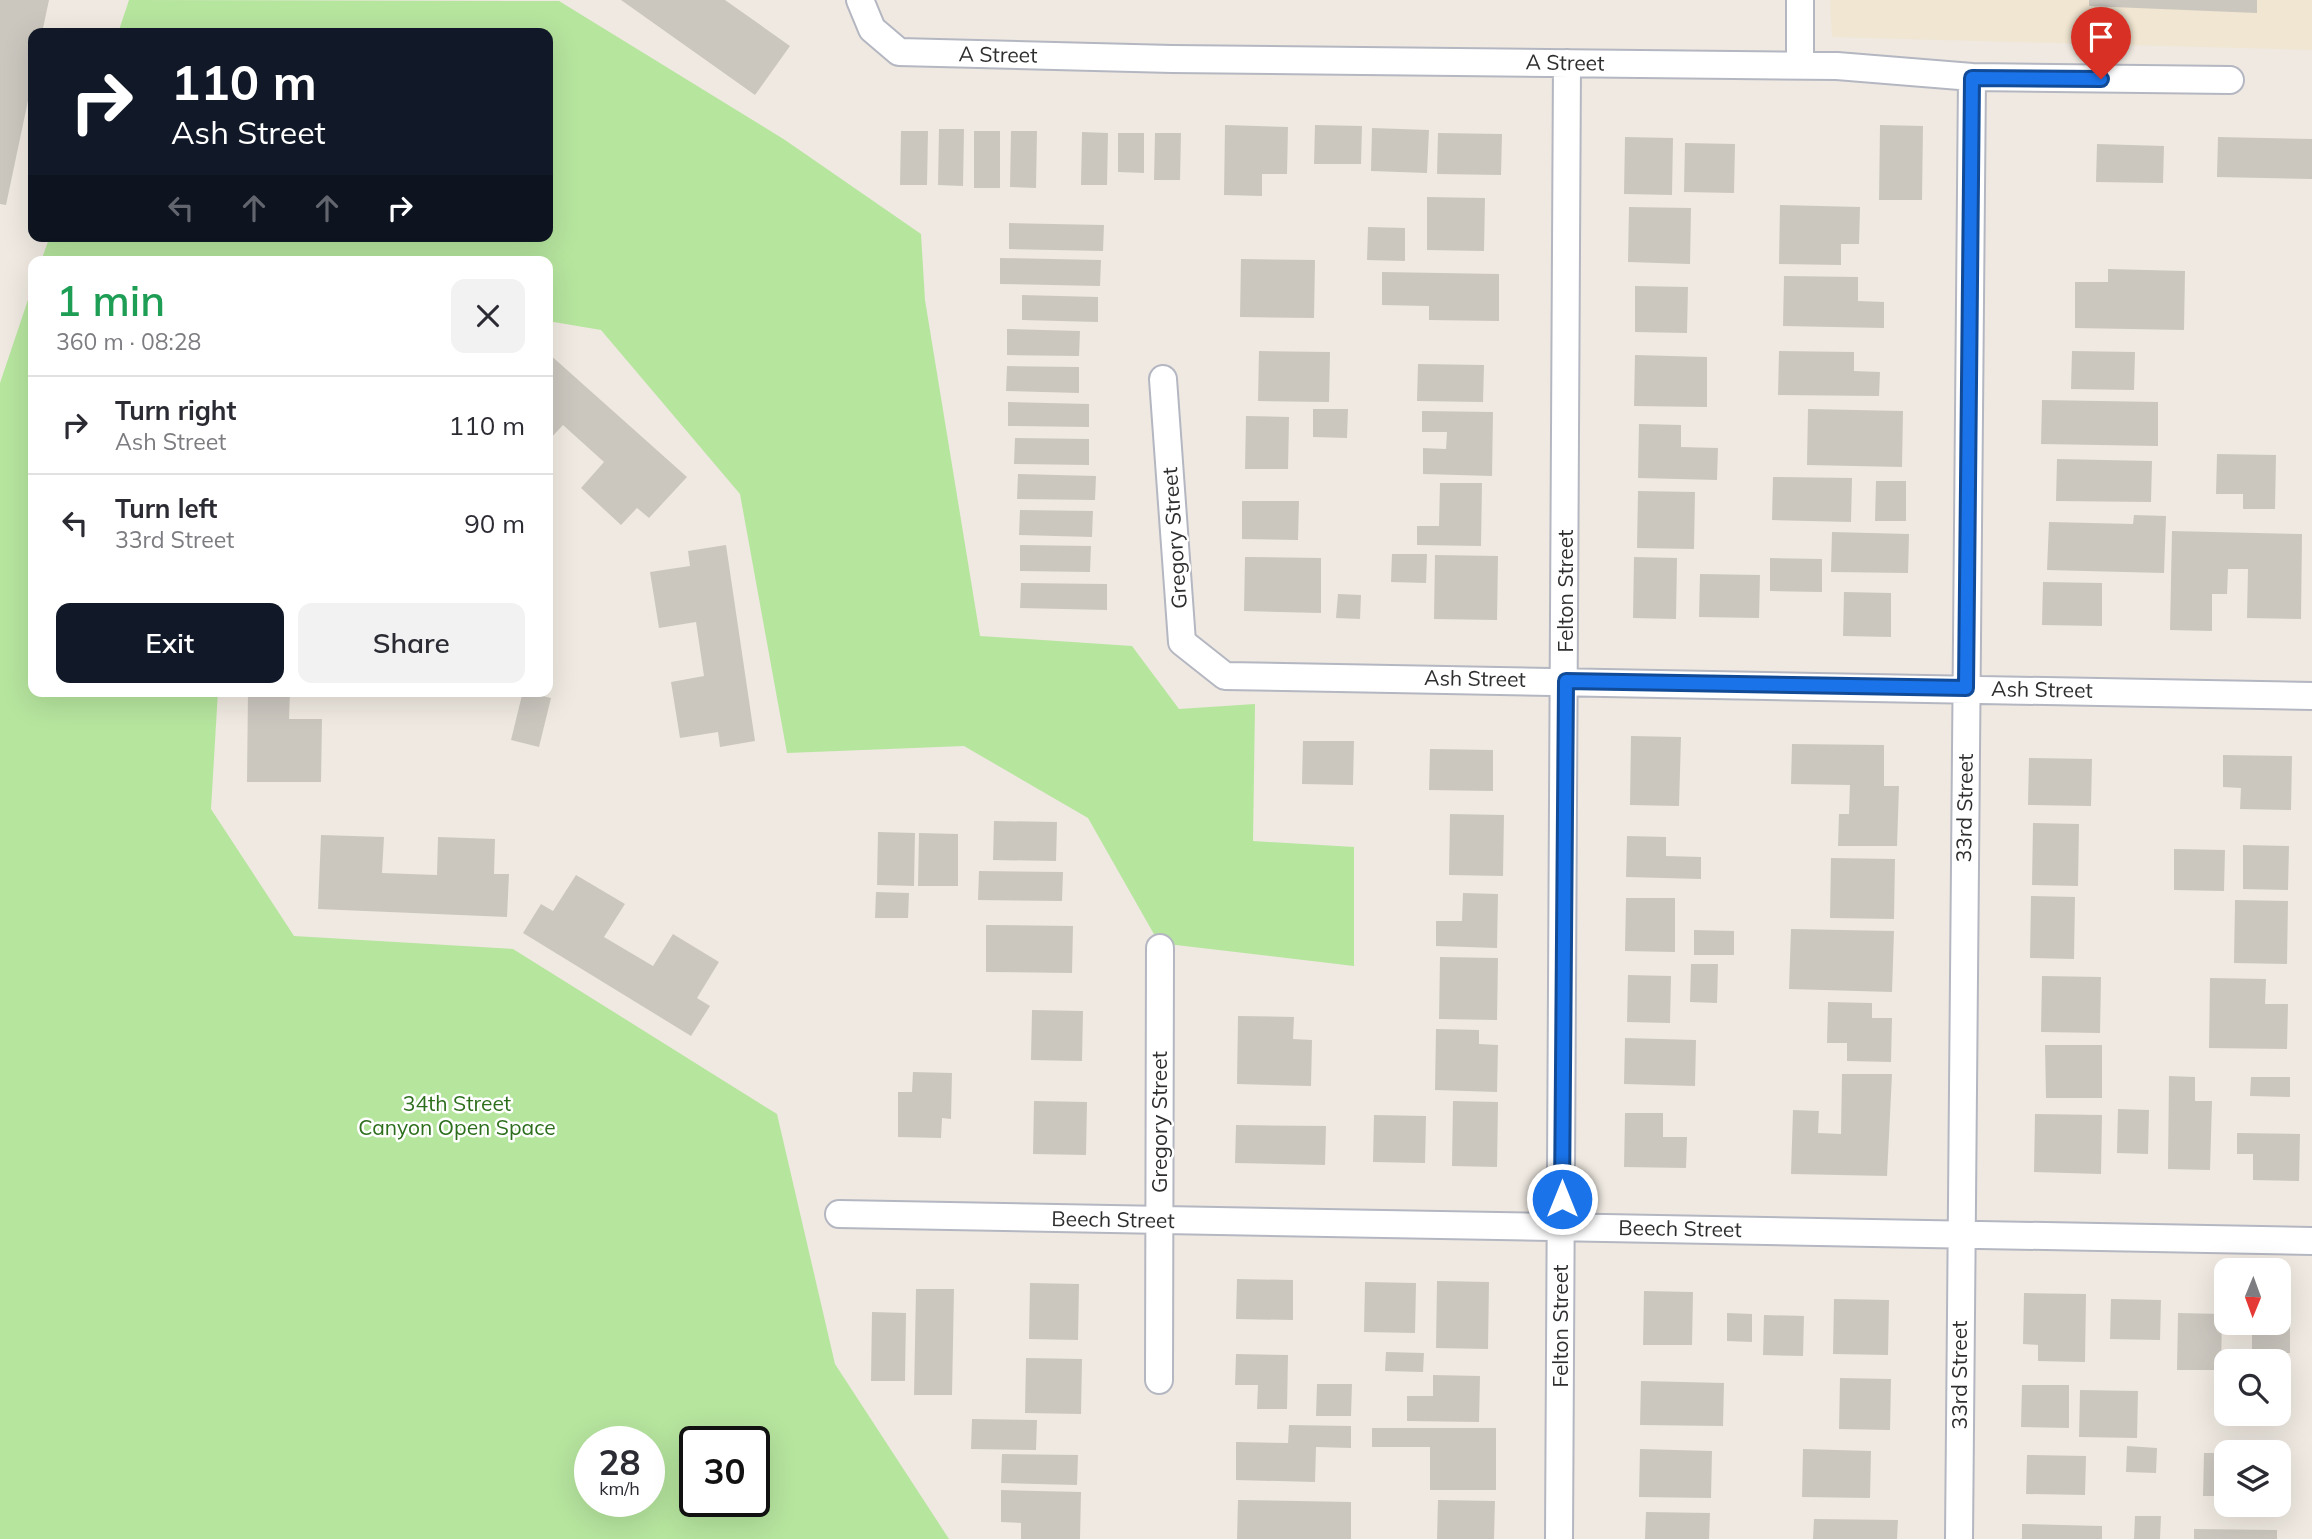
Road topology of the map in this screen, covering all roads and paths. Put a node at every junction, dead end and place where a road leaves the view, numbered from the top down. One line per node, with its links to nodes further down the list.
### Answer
1 (860, 0): 3 (street, A Street)
2 (1800, 0): 4 (street)
3 (1567, 63): 4 (street, A Street); 9 (street, Felton Street)
4 (1800, 65): 5 (street, A Street)
5 (1972, 78): 6 (street, A Street); 10 (street, 33rd Street)
6 (2230, 80)
7 (1163, 379): 8 (street, Gregory Street)
8 (1226, 676): 9 (street, Ash Street)
9 (1566, 681): 10 (street, Ash Street); 15 (street, Felton Street)
10 (1966, 688): 11 (street, Ash Street); 16 (street, 33rd Street)
11 (2312, 696)
12 (1160, 948): 14 (street, Gregory Street)
13 (839, 1214): 14 (street, Beech Street)
14 (1159, 1221): 15 (street, Beech Street); 18 (street, Gregory Street)
15 (1562, 1227): 16 (street, Beech Street); 19 (street, Felton Street)
16 (1961, 1235): 17 (street, Beech Street); 20 (street, 33rd Street)
17 (2312, 1241)
18 (1159, 1380)
19 (1559, 1539)
20 (1959, 1539)

